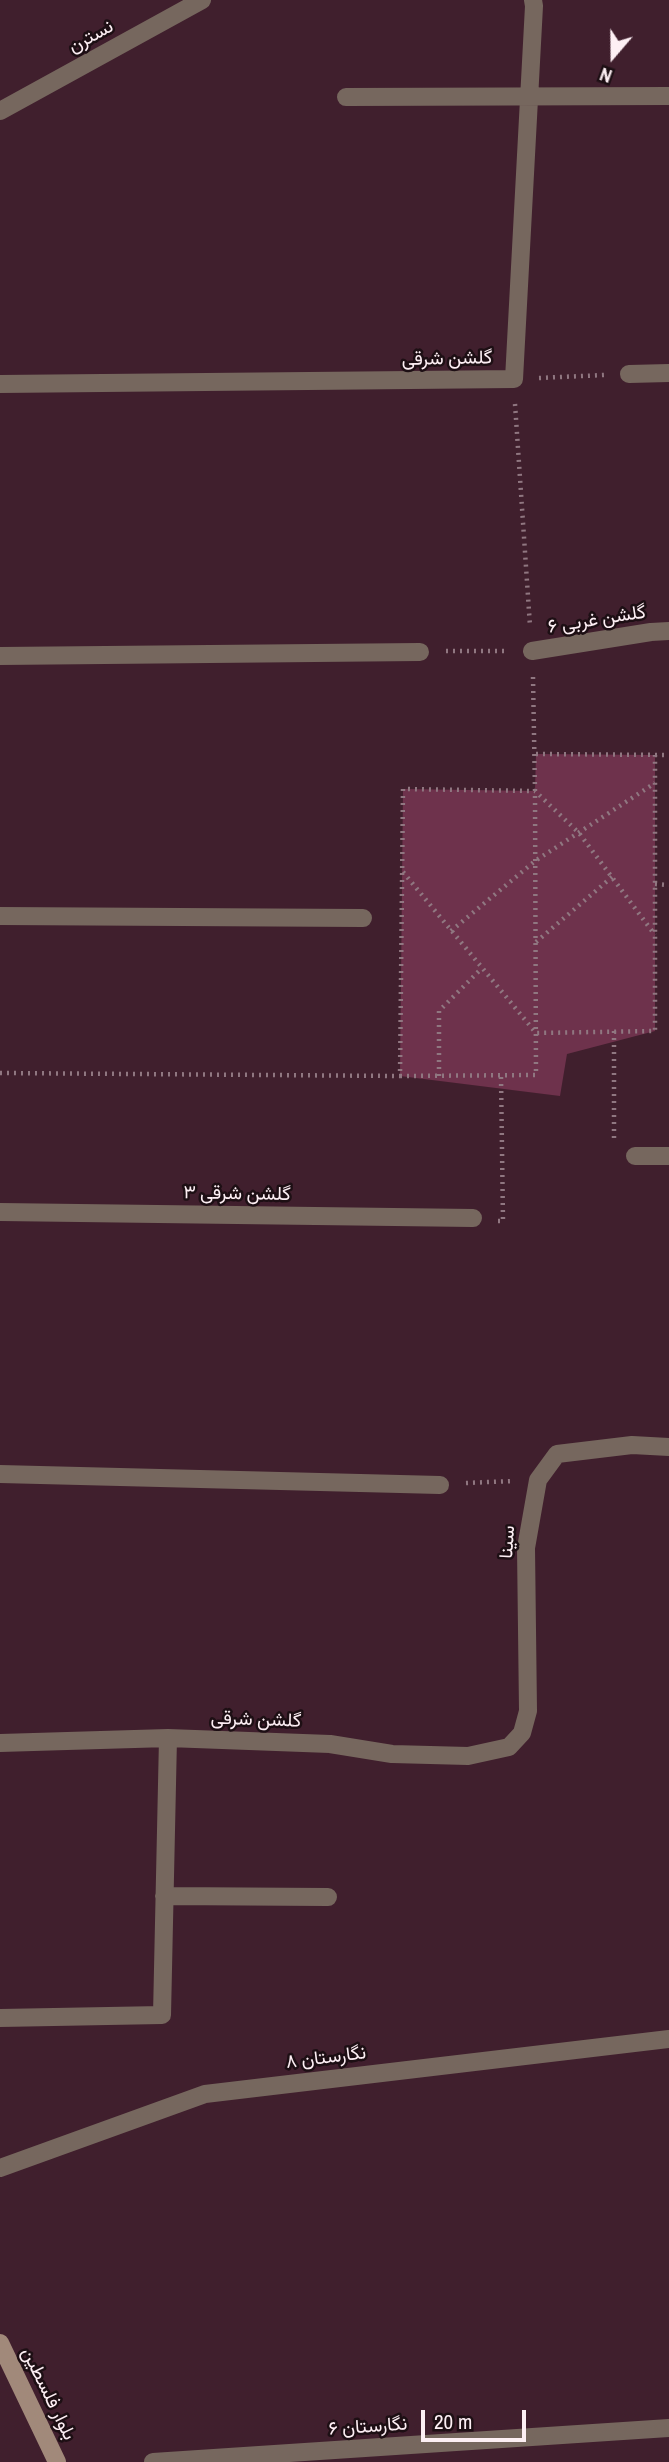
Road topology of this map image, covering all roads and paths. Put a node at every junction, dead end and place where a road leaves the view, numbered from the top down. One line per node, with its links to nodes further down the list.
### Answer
1 (202, 0): 6 (street, نسترن)
2 (533, 0): 5 (street, گلشن شرقی)
3 (669, 96): 5 (street)
4 (346, 97): 5 (street)
5 (529, 97): 9 (street, گلشن شرقی)
6 (0, 111)
7 (669, 373): 8 (street)
8 (629, 374): 9 (path)
9 (514, 379): 10 (street, گلشن شرقی); 12 (path)
10 (0, 384)
11 (669, 631): 12 (street, گلشن غربی ۶)
12 (532, 651): 13 (path); 15 (path)
13 (420, 652): 14 (street)
14 (0, 656)
15 (536, 754): 16 (path); 19 (path)
16 (655, 755): 17 (path); 18 (path)
17 (669, 755)
18 (656, 782): 20 (path); 24 (path)
19 (535, 791): 20 (path); 21 (path); 22 (path)
20 (579, 833): 21 (path); 23 (path)
21 (536, 861): 28 (path); 30 (path)
22 (402, 871): 28 (path); 35 (path)
23 (612, 877): 29 (path); 30 (path)
24 (655, 884): 25 (path); 29 (path)
25 (669, 885)
26 (0, 916): 27 (street)
27 (363, 918)
28 (451, 931): 31 (path)
29 (655, 935): 32 (path)
30 (536, 942): 33 (path)
31 (482, 968): 33 (path); 36 (path)
32 (614, 1031): 33 (path); 38 (path)
33 (536, 1033): 37 (path)
34 (0, 1073): 35 (path)
35 (400, 1076): 36 (path)
36 (439, 1076): 37 (path)
37 (502, 1076): 41 (path)
38 (635, 1156): 39 (street)
39 (669, 1156)
40 (0, 1212): 41 (street, گلشن شرقی ۳)
41 (473, 1218)
42 (669, 1447): 44 (street, سینا)
43 (0, 1474): 45 (street)
44 (538, 1480): 45 (path); 48 (street, سینا)
45 (440, 1485)
46 (168, 1738): 47 (street, گلشن شرقی); 48 (street, گلشن شرقی); 49 (street)
47 (0, 1743)
48 (509, 1747)
49 (164, 1896): 50 (street); 51 (street)
50 (328, 1897)
51 (0, 2018)
52 (669, 2039): 53 (street, نگارستان ۸)
53 (0, 2168)
54 (0, 2343): 56 (main road, بلوار فلسطین)
55 (669, 2428): 57 (street, نگارستان ۶)
56 (57, 2462)
57 (153, 2462)

